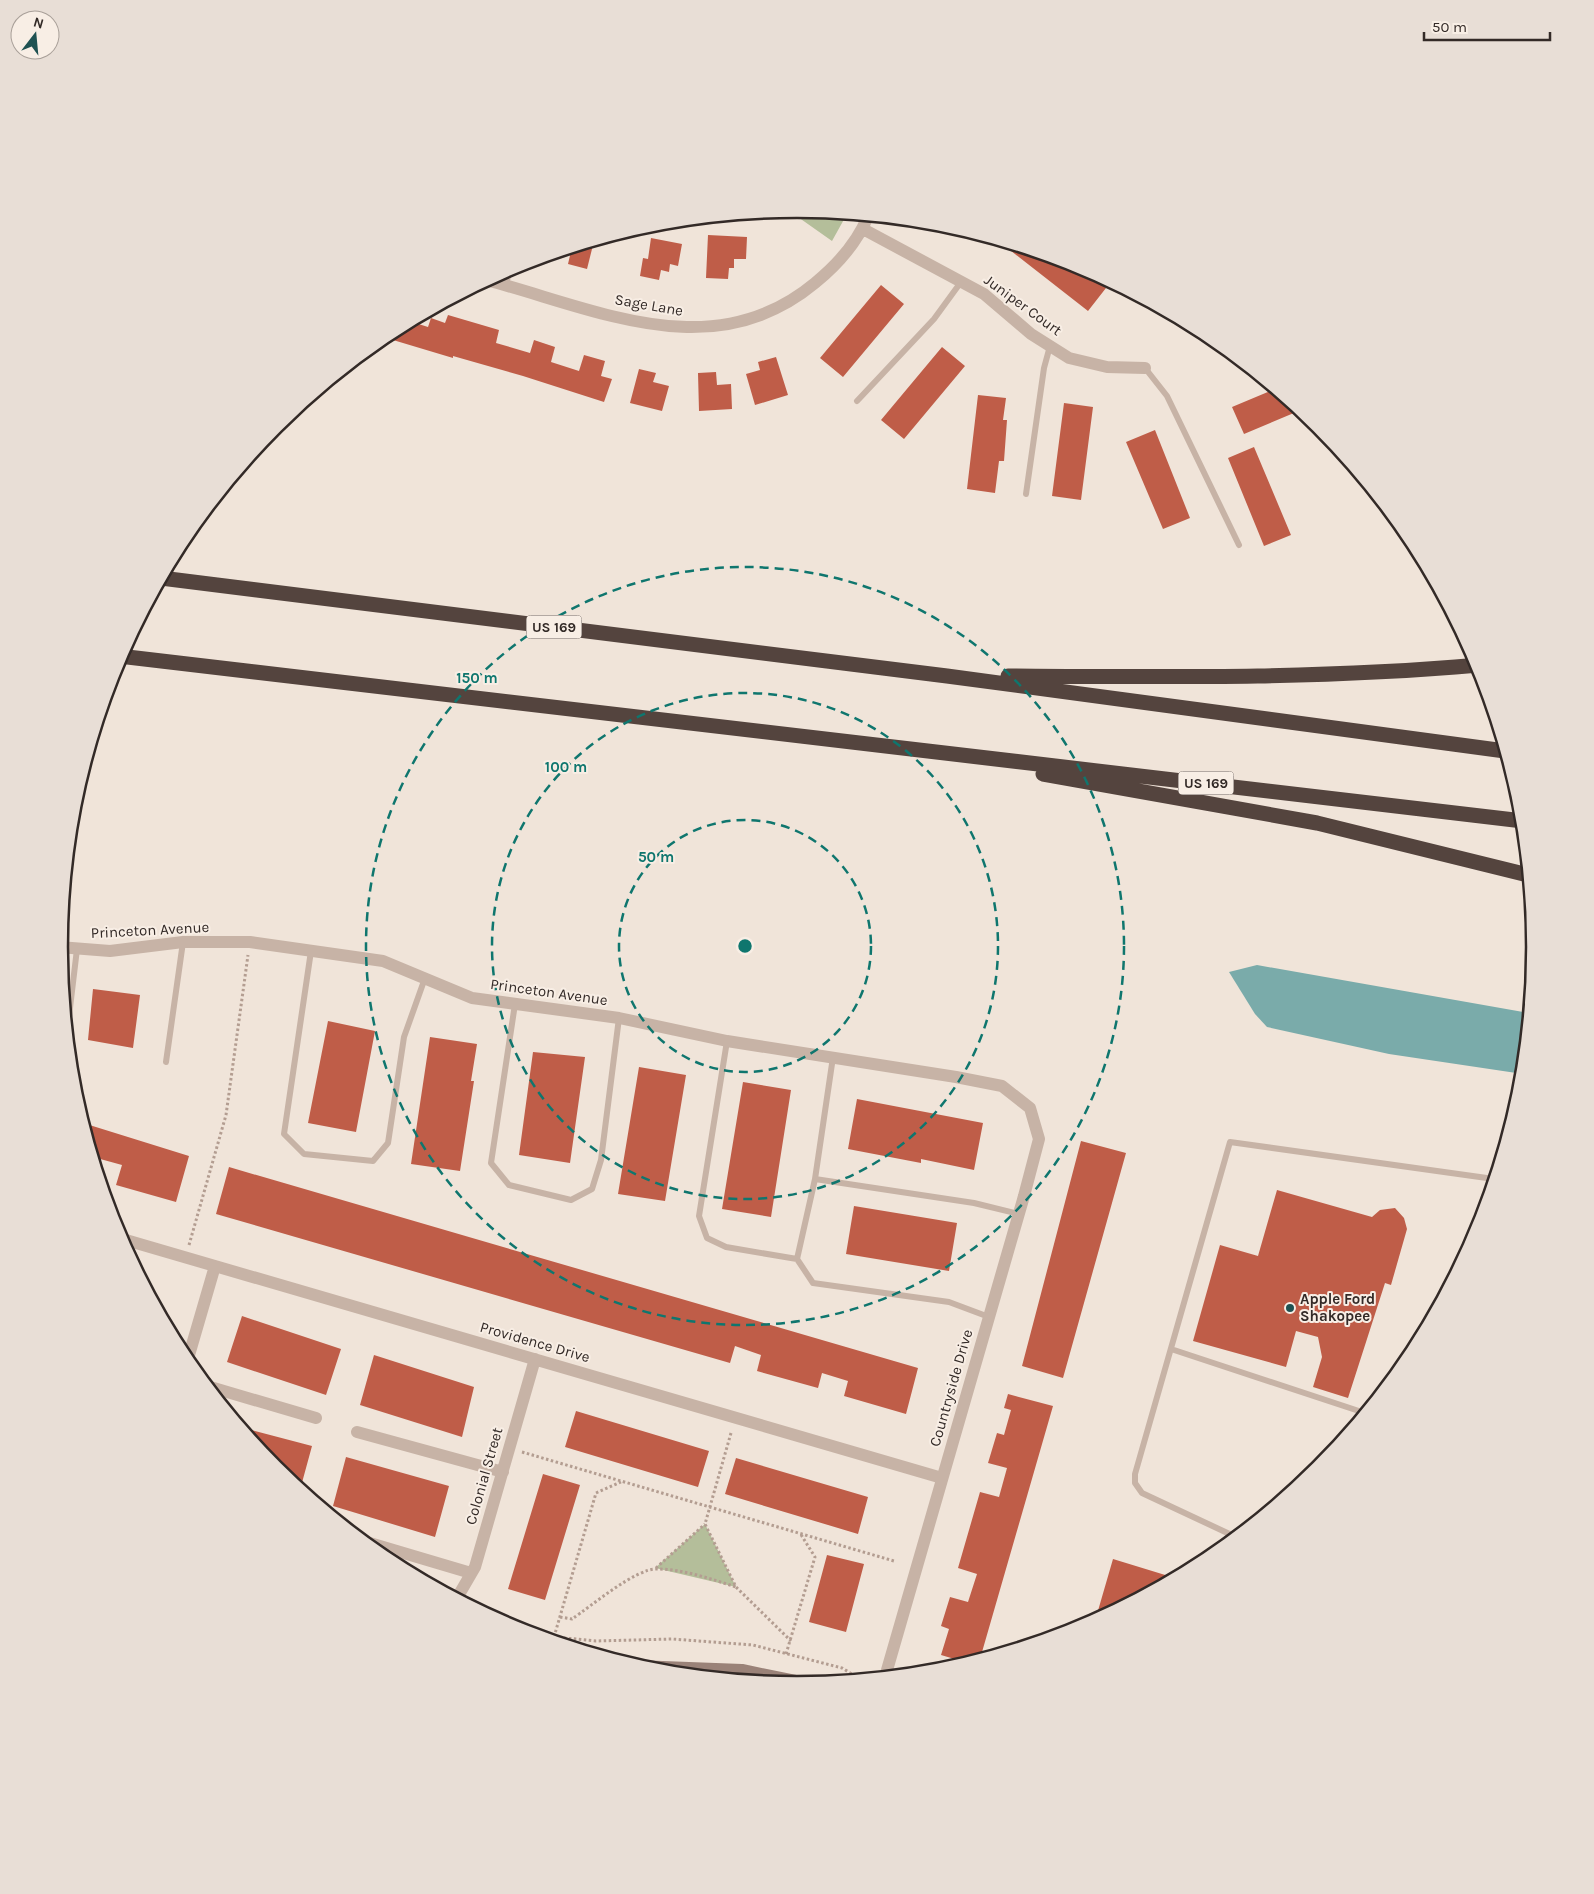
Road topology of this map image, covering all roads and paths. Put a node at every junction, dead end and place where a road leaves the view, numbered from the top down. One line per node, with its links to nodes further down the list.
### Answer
1 (866, 221): 2 (street, Sage Lane)
2 (863, 229): 4 (street, Juniper Court); 6 (street, Sage Lane)
3 (503, 280): 6 (street)
4 (961, 282): 7 (street, Juniper Court); 9 (lane)
5 (497, 283): 6 (street, Sage Lane)
6 (502, 284)
7 (1050, 346): 8 (street, Juniper Court); 10 (lane)
8 (1144, 368): 11 (lane)
9 (857, 401)
10 (1026, 494)
11 (1239, 545)
12 (167, 579): 15 (highway, US 169)
13 (128, 657): 16 (highway, US 169)
14 (1470, 665): 15 (highway)
15 (947, 676): 17 (highway, US 169)
16 (889, 746): 18 (highway, US 169); 19 (highway)
17 (1500, 750)
18 (1515, 820)
19 (1522, 874)
20 (183, 942): 21 (street, Princeton Avenue); 23 (street, Princeton Avenue); 31 (lane)
21 (250, 942): 24 (street, Princeton Avenue); 37 (path)
22 (68, 948): 23 (street, Princeton Avenue)
23 (77, 949): 27 (lane)
24 (311, 951): 25 (street, Princeton Avenue); 25 (lane)
25 (425, 978): 26 (street, Princeton Avenue)
26 (515, 1004): 28 (street, Princeton Avenue); 28 (lane)
27 (70, 1006)
28 (619, 1018): 29 (street, Princeton Avenue)
29 (727, 1041): 30 (street, Princeton Avenue); 38 (lane)
30 (833, 1058): 32 (street, Princeton Avenue); 34 (lane)
31 (166, 1062)
32 (1030, 1108): 35 (street, Countryside Drive)
33 (1489, 1178): 41 (lane)
34 (815, 1179): 35 (lane); 38 (lane)
35 (1019, 1214): 40 (street, Countryside Drive)
36 (130, 1241): 37 (street, Providence Drive)
37 (185, 1257): 39 (street, Providence Drive)
38 (797, 1259): 40 (lane)
39 (215, 1266): 42 (street); 43 (street, Providence Drive)
40 (989, 1317): 51 (street, Countryside Drive)
41 (1171, 1349): 45 (lane); 56 (lane)
42 (190, 1352)
43 (535, 1359): 49 (street, Colonial Street); 51 (street, Providence Drive)
44 (216, 1389): 46 (street)
45 (1359, 1411)
46 (316, 1418)
47 (357, 1432): 50 (street)
48 (731, 1433): 53 (path)
49 (510, 1448): 50 (street, Colonial Street); 52 (path)
50 (503, 1472): 60 (street, Colonial Street)
51 (942, 1478): 69 (street, Countryside Drive)
52 (622, 1482): 53 (path); 63 (path)
53 (710, 1507): 54 (path); 55 (path)
54 (705, 1524): 59 (path); 61 (path)
55 (800, 1533): 58 (path); 66 (path)
56 (1230, 1534)
57 (382, 1546): 60 (street)
58 (894, 1561)
59 (655, 1568): 61 (path); 63 (path)
60 (471, 1573): 62 (street, Colonial Street)
61 (736, 1587): 66 (path)
62 (460, 1593)
63 (560, 1617): 64 (path)
64 (555, 1635)
65 (562, 1638): 67 (path)
66 (791, 1640): 67 (path)
67 (786, 1654): 70 (path)
68 (691, 1668): 71 (street)
69 (886, 1671)
70 (852, 1674)
71 (768, 1675)

